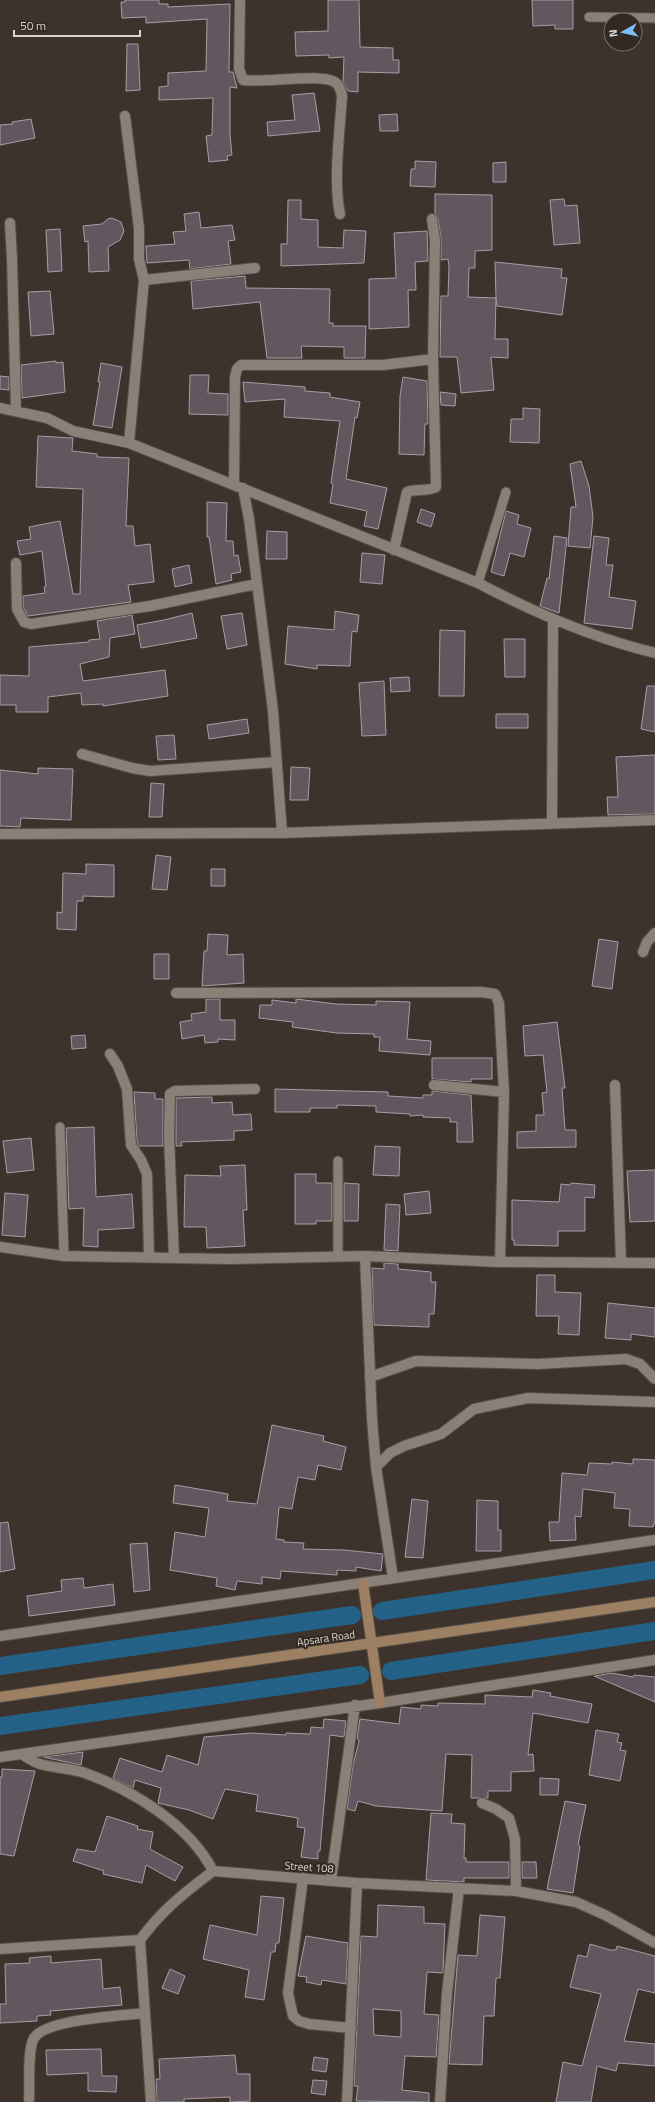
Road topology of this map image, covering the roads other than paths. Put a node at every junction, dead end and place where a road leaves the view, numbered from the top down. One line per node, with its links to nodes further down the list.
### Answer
1 (240, 0): 5 (street)
2 (589, 17): 3 (lane)
3 (655, 18)
4 (125, 116): 9 (street)
5 (340, 214)
6 (432, 219): 10 (street)
7 (10, 223): 12 (street)
8 (255, 268): 9 (street)
9 (144, 280): 13 (street)
10 (433, 360): 14 (street); 16 (street)
11 (0, 408): 12 (street)
12 (16, 410): 13 (street)
13 (129, 443): 14 (street)
14 (238, 487): 16 (street); 19 (street)
15 (506, 492): 18 (lane)
16 (394, 550): 18 (street)
17 (16, 563): 19 (street)
18 (478, 583): 20 (street)
19 (257, 584): 23 (street)
20 (553, 620): 21 (street); 25 (street)
21 (655, 654)
22 (82, 754): 23 (street)
23 (277, 762): 26 (street)
24 (655, 820): 25 (street)
25 (552, 824): 26 (street)
26 (282, 833): 27 (street)
27 (0, 834)
28 (655, 933): 29 (street)
29 (643, 952)
30 (176, 993): 35 (street)
31 (110, 1054): 40 (street)
32 (434, 1085): 35 (street)
33 (615, 1085): 45 (street)
34 (255, 1088): 43 (street)
35 (504, 1092): 44 (street)
36 (60, 1127): 39 (lane)
37 (338, 1161): 41 (lane)
38 (0, 1247): 39 (street)
39 (64, 1256): 40 (street)
40 (149, 1256): 43 (street)
41 (338, 1256): 42 (street); 43 (street)
42 (365, 1256): 44 (street); 47 (street)
43 (174, 1257)
44 (500, 1262): 45 (street)
45 (621, 1263): 46 (street)
46 (655, 1263)
47 (370, 1377): 48 (street); 50 (street)
48 (655, 1379)
49 (655, 1402): 50 (street)
50 (376, 1467): 52 (street)
51 (655, 1540): 52 (street)
52 (393, 1578): 53 (street)
53 (363, 1583): 55 (street); 56 (main road)
54 (655, 1602): 56 (main road, Apsara Road)
55 (0, 1636)
56 (372, 1643): 58 (main road, Apsara Road); 59 (main road)
57 (655, 1660): 59 (street)
58 (0, 1697)
59 (380, 1703): 60 (street)
60 (356, 1705): 61 (street); 66 (street)
61 (21, 1754): 62 (street); 64 (street)
62 (0, 1757)
63 (482, 1803): 69 (street)
64 (213, 1871): 65 (street, Street 108); 70 (street)
65 (303, 1878): 66 (street, Street 108); 74 (street)
66 (331, 1880): 67 (street, Street 108)
67 (357, 1883): 68 (street, Street 108); 74 (street)
68 (459, 1888): 69 (street, Street 108); 78 (street)
69 (516, 1891): 71 (street, Street 108)
70 (140, 1940): 72 (street); 73 (street)
71 (655, 1943)
72 (0, 1949)
73 (144, 2013): 75 (street); 76 (street)
74 (351, 2028): 77 (street)
75 (29, 2099)
76 (150, 2102)
77 (347, 2102)
78 (440, 2102)

